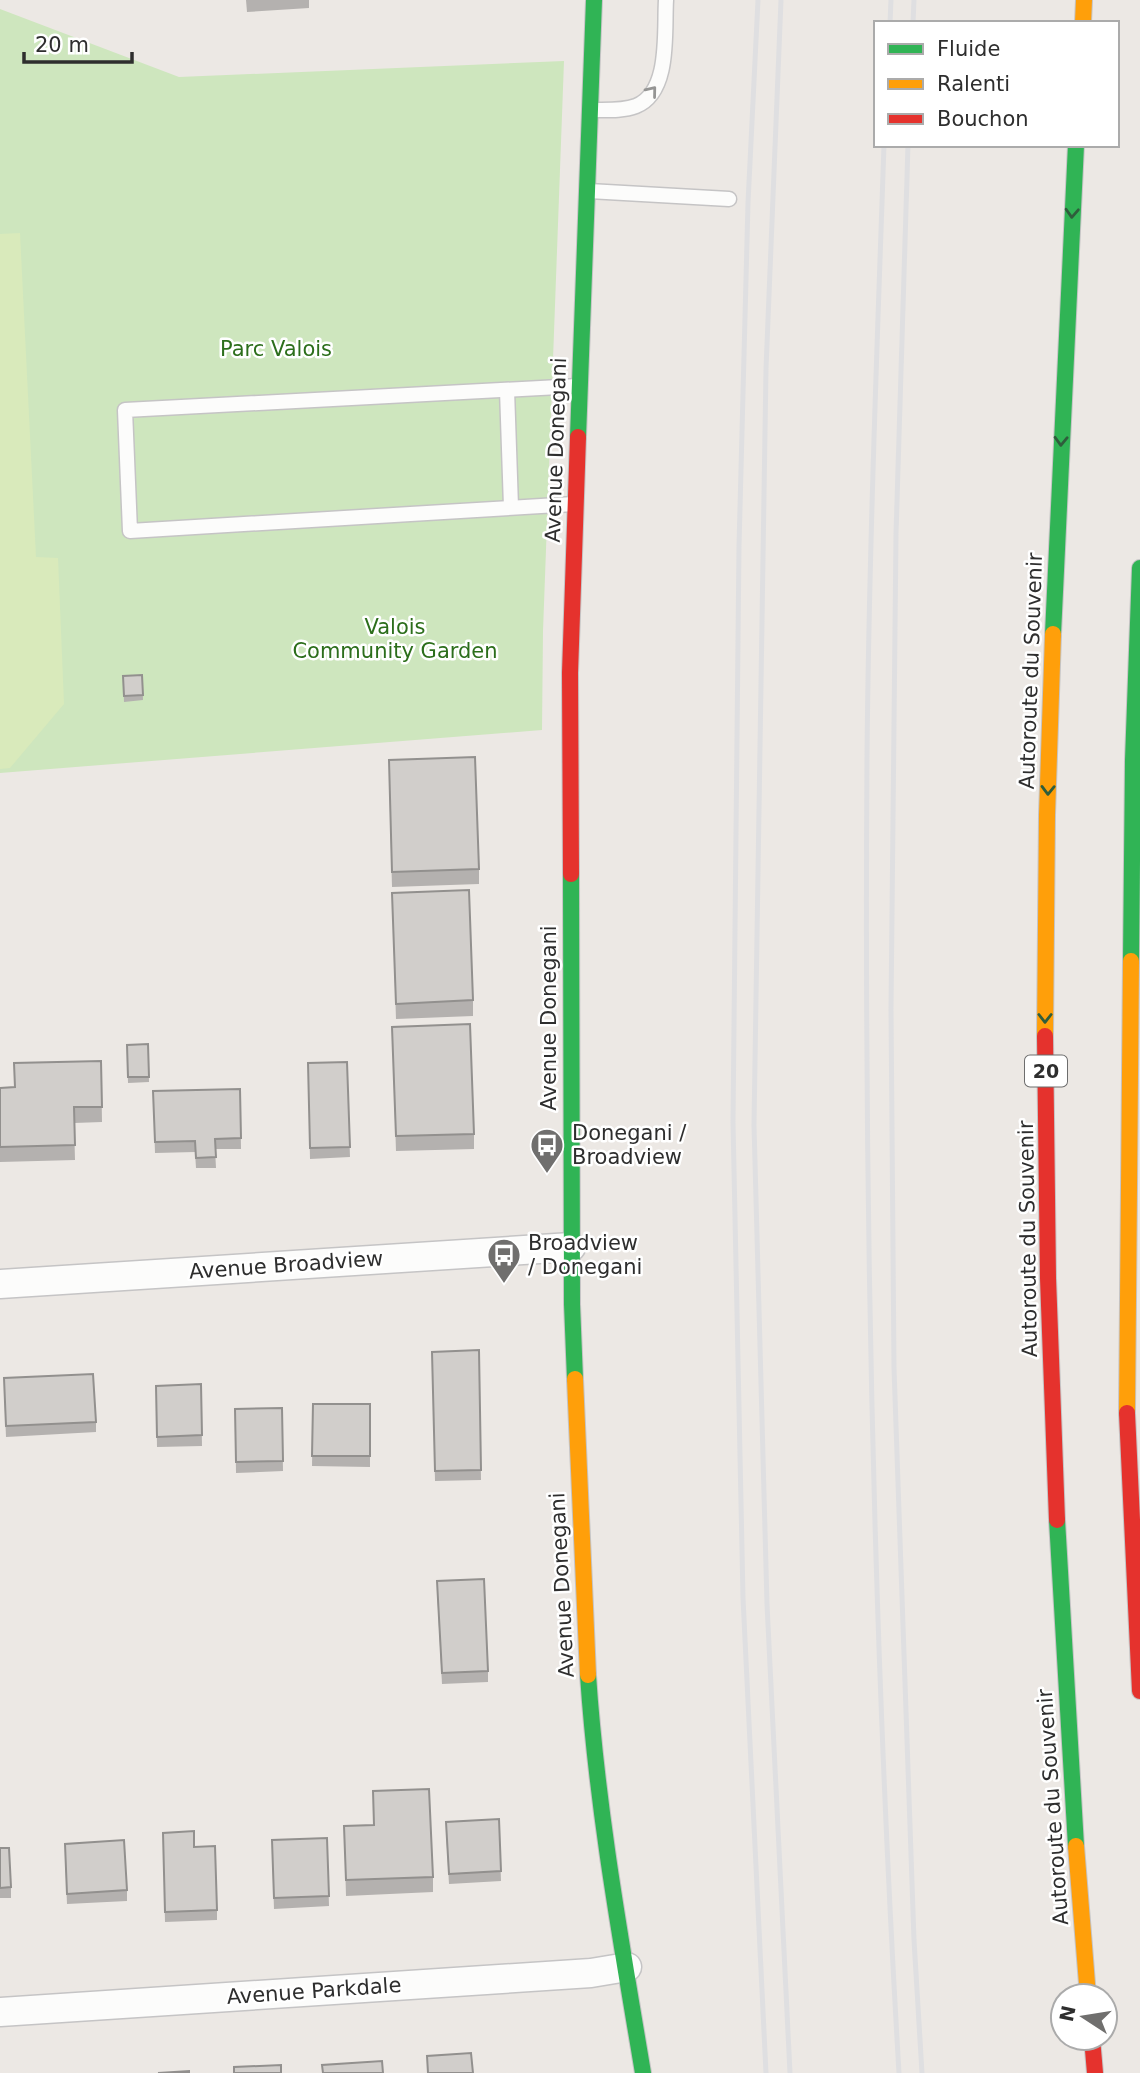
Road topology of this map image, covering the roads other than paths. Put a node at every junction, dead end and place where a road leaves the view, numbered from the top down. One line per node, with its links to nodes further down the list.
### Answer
1 (594, 0): 5 (main road, Avenue Donegani)
2 (666, 0): 5 (lane, one-way to 2)
3 (1084, 0): 4 (main road)
4 (1083, 21)
5 (591, 110): 7 (main road, Avenue Donegani)
6 (1076, 147): 20 (main road, Autoroute du Souvenir / 20, one-way to 20)
7 (587, 191): 8 (lane); 9 (main road, Avenue Donegani)
8 (729, 199)
9 (579, 386): 10 (lane); 11 (main road, Avenue Donegani)
10 (507, 390): 12 (lane); 12 (lane)
11 (575, 504): 12 (lane); 16 (main road, Avenue Donegani)
12 (512, 508)
13 (1140, 568): 14 (main road)
14 (1133, 760): 15 (main road); 18 (main road)
15 (1140, 855)
16 (571, 1247): 17 (street, Avenue Broadview); 19 (main road, Avenue Donegani)
17 (0, 1283)
18 (1140, 1691)
19 (627, 1967): 21 (street, Avenue Parkdale); 23 (main road, Avenue Donegani)
20 (1087, 1982)
21 (0, 2012)
22 (1093, 2052): 24 (main road)
23 (643, 2073)
24 (1095, 2073)

